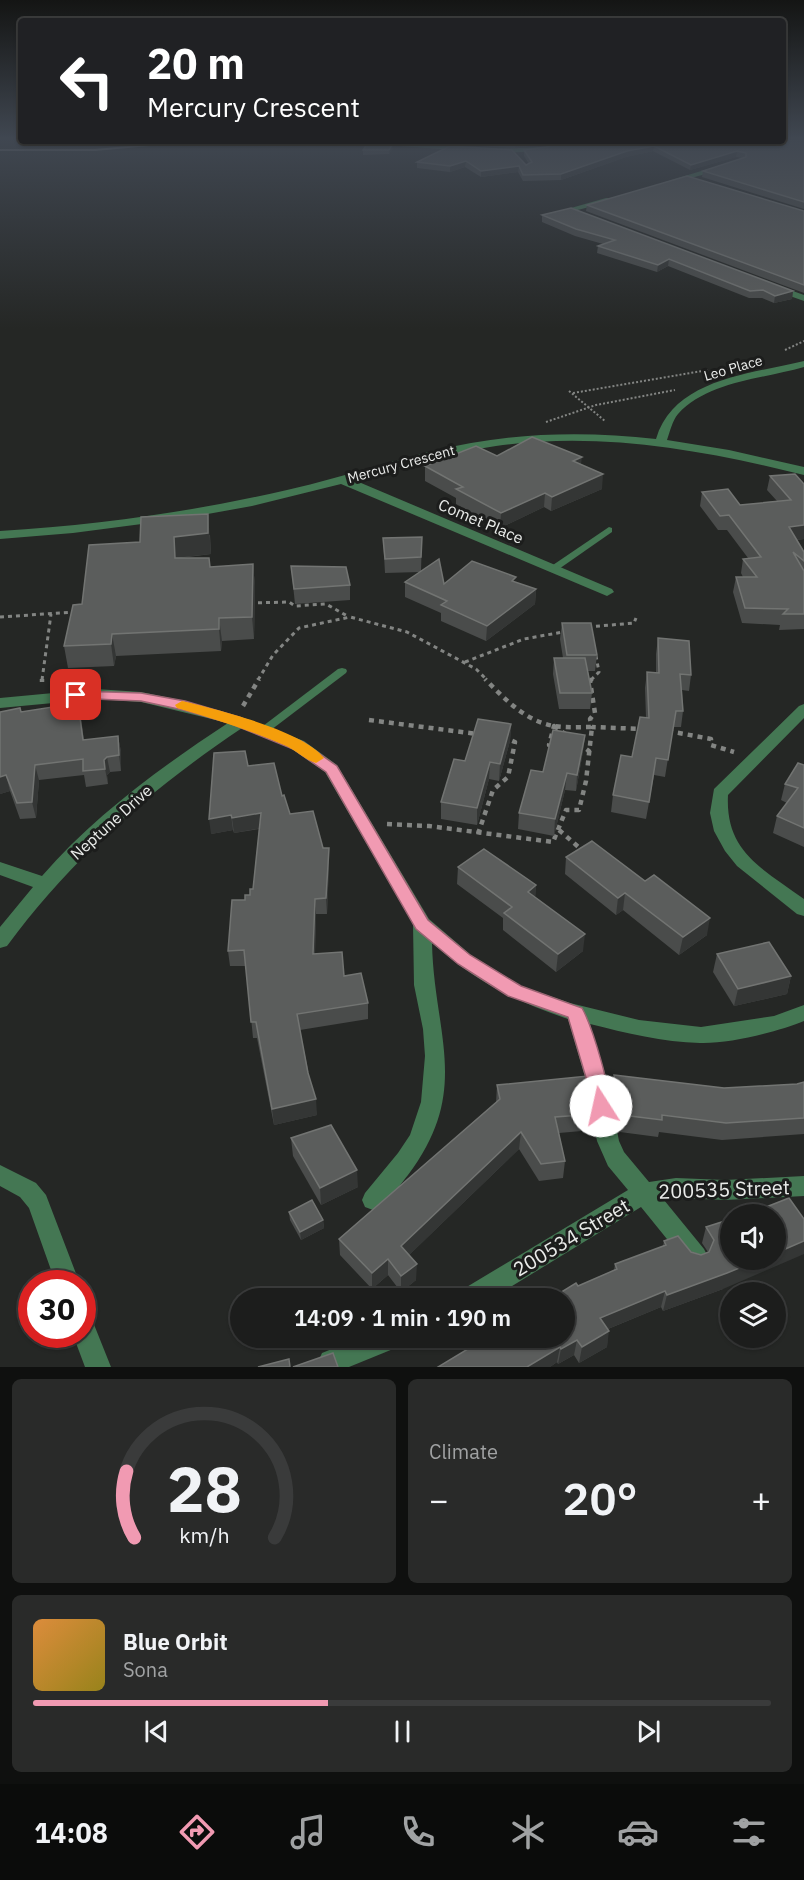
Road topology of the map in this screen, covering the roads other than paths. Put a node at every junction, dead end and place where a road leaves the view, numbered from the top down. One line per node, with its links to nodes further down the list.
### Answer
1 (599, 202): 2 (street)
2 (570, 210): 3 (street); 4 (street)
3 (554, 214)
4 (581, 214)
5 (771, 286): 6 (street)
6 (804, 298)
7 (804, 364): 8 (street, Leo Place)
8 (661, 442): 9 (street, Mercury Crescent); 10 (street, Mercury Crescent)
9 (804, 471)
10 (343, 480): 12 (street, Mercury Crescent); 13 (street, Comet Place)
11 (609, 530): 13 (lane)
12 (0, 535)
13 (553, 569): 14 (street, Comet Place)
14 (607, 592)
15 (342, 671): 19 (lane)
16 (0, 703): 18 (street)
17 (804, 709): 22 (street)
18 (237, 721): 19 (street); 21 (street, Neptune Drive)
19 (263, 731): 23 (street)
20 (0, 868): 21 (street)
21 (44, 884): 24 (street, Neptune Drive)
22 (804, 909)
23 (422, 924): 25 (street); 30 (street)
24 (0, 941)
25 (576, 1013): 26 (street); 29 (street)
26 (804, 1013)
27 (0, 1175): 32 (street)
28 (804, 1186): 29 (street, 200535 Street)
29 (643, 1193): 31 (street); 33 (street, 200534 Street)
30 (373, 1200)
31 (696, 1257)
32 (63, 1270)
33 (487, 1288)
34 (91, 1348): 37 (street)
35 (364, 1348): 36 (street)
36 (331, 1362)
37 (98, 1367)

